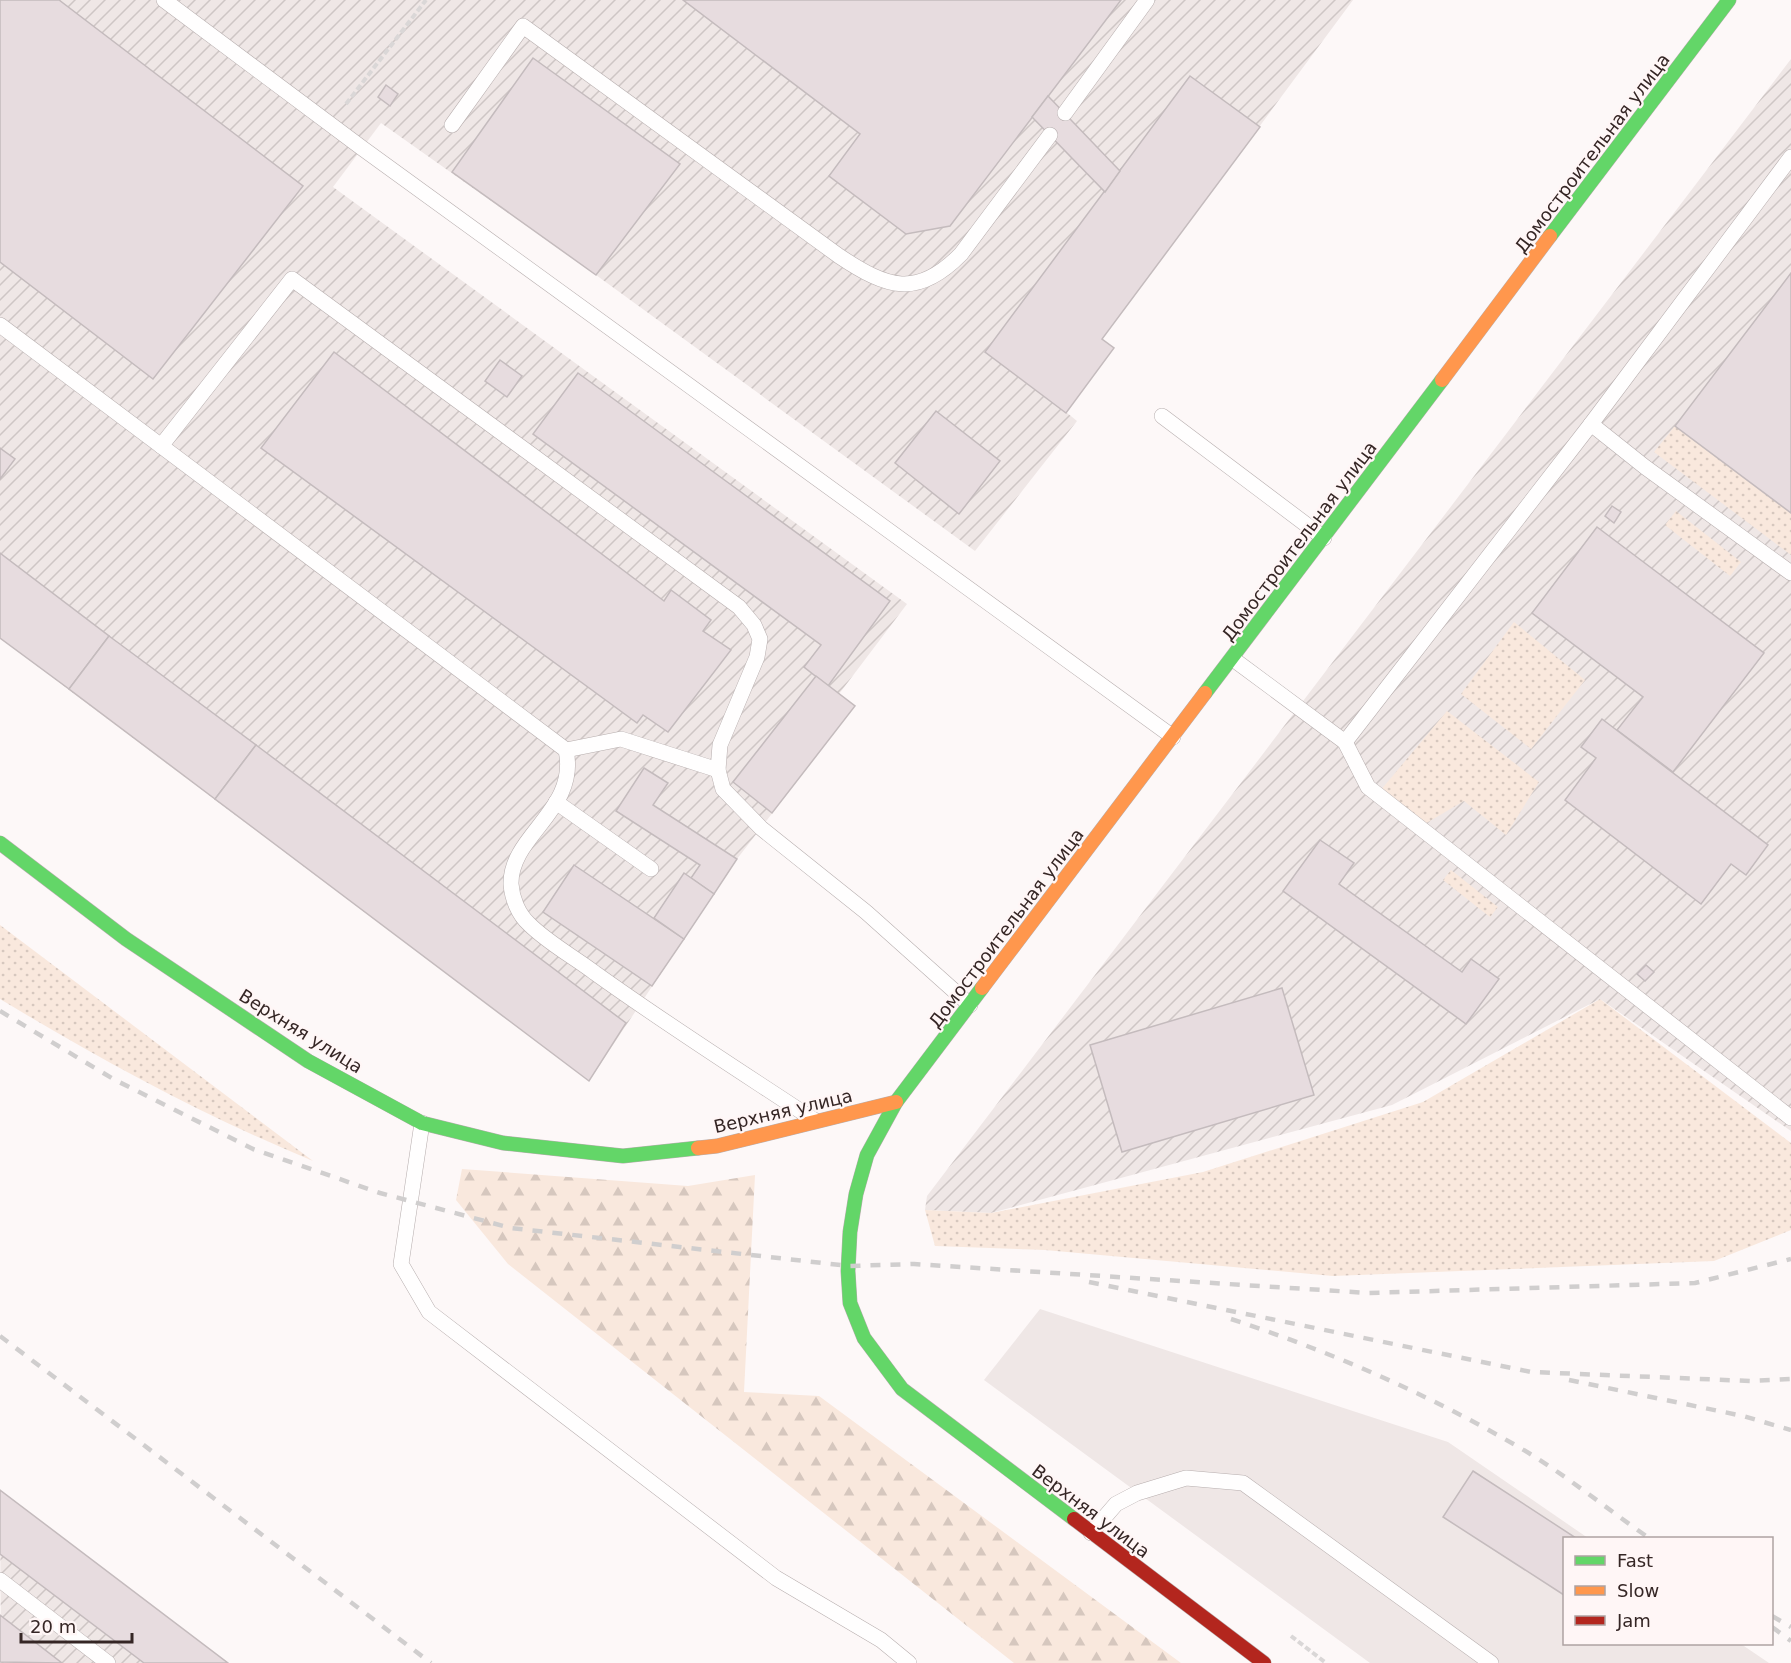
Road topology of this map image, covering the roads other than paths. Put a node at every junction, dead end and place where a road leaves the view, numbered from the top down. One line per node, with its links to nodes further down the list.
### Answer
1 (164, 0): 15 (lane)
2 (1148, 0): 4 (lane)
3 (1729, 0): 12 (street, Домостроительная улица)
4 (1065, 113)
5 (452, 125): 6 (lane)
6 (1050, 135)
7 (1791, 157): 10 (lane)
8 (0, 326): 11 (lane)
9 (1162, 416): 12 (lane)
10 (1591, 424): 13 (lane); 16 (lane)
11 (161, 446): 17 (lane); 18 (lane)
12 (1324, 538): 14 (street, Домостроительная улица)
13 (1791, 573)
14 (1233, 659): 15 (street, Домостроительная улица); 16 (lane)
15 (1173, 737): 22 (street, Домостроительная улица)
16 (1345, 742): 24 (lane)
17 (566, 750): 18 (lane); 19 (lane)
18 (718, 770): 22 (lane)
19 (556, 802): 21 (lane); 25 (lane)
20 (0, 843): 26 (street, Верхняя улица)
21 (651, 869)
22 (970, 1005): 23 (street, Домостроительная улица)
23 (896, 1102): 25 (street, Верхняя улица); 27 (street, Верхняя улица)
24 (1791, 1118)
25 (816, 1122): 26 (street, Верхняя улица)
26 (422, 1123): 30 (lane)
27 (1091, 1533): 31 (street, Верхняя улица); 32 (lane)
28 (0, 1580): 29 (lane)
29 (108, 1663)
30 (909, 1663)
31 (1264, 1663)
32 (1491, 1663)

